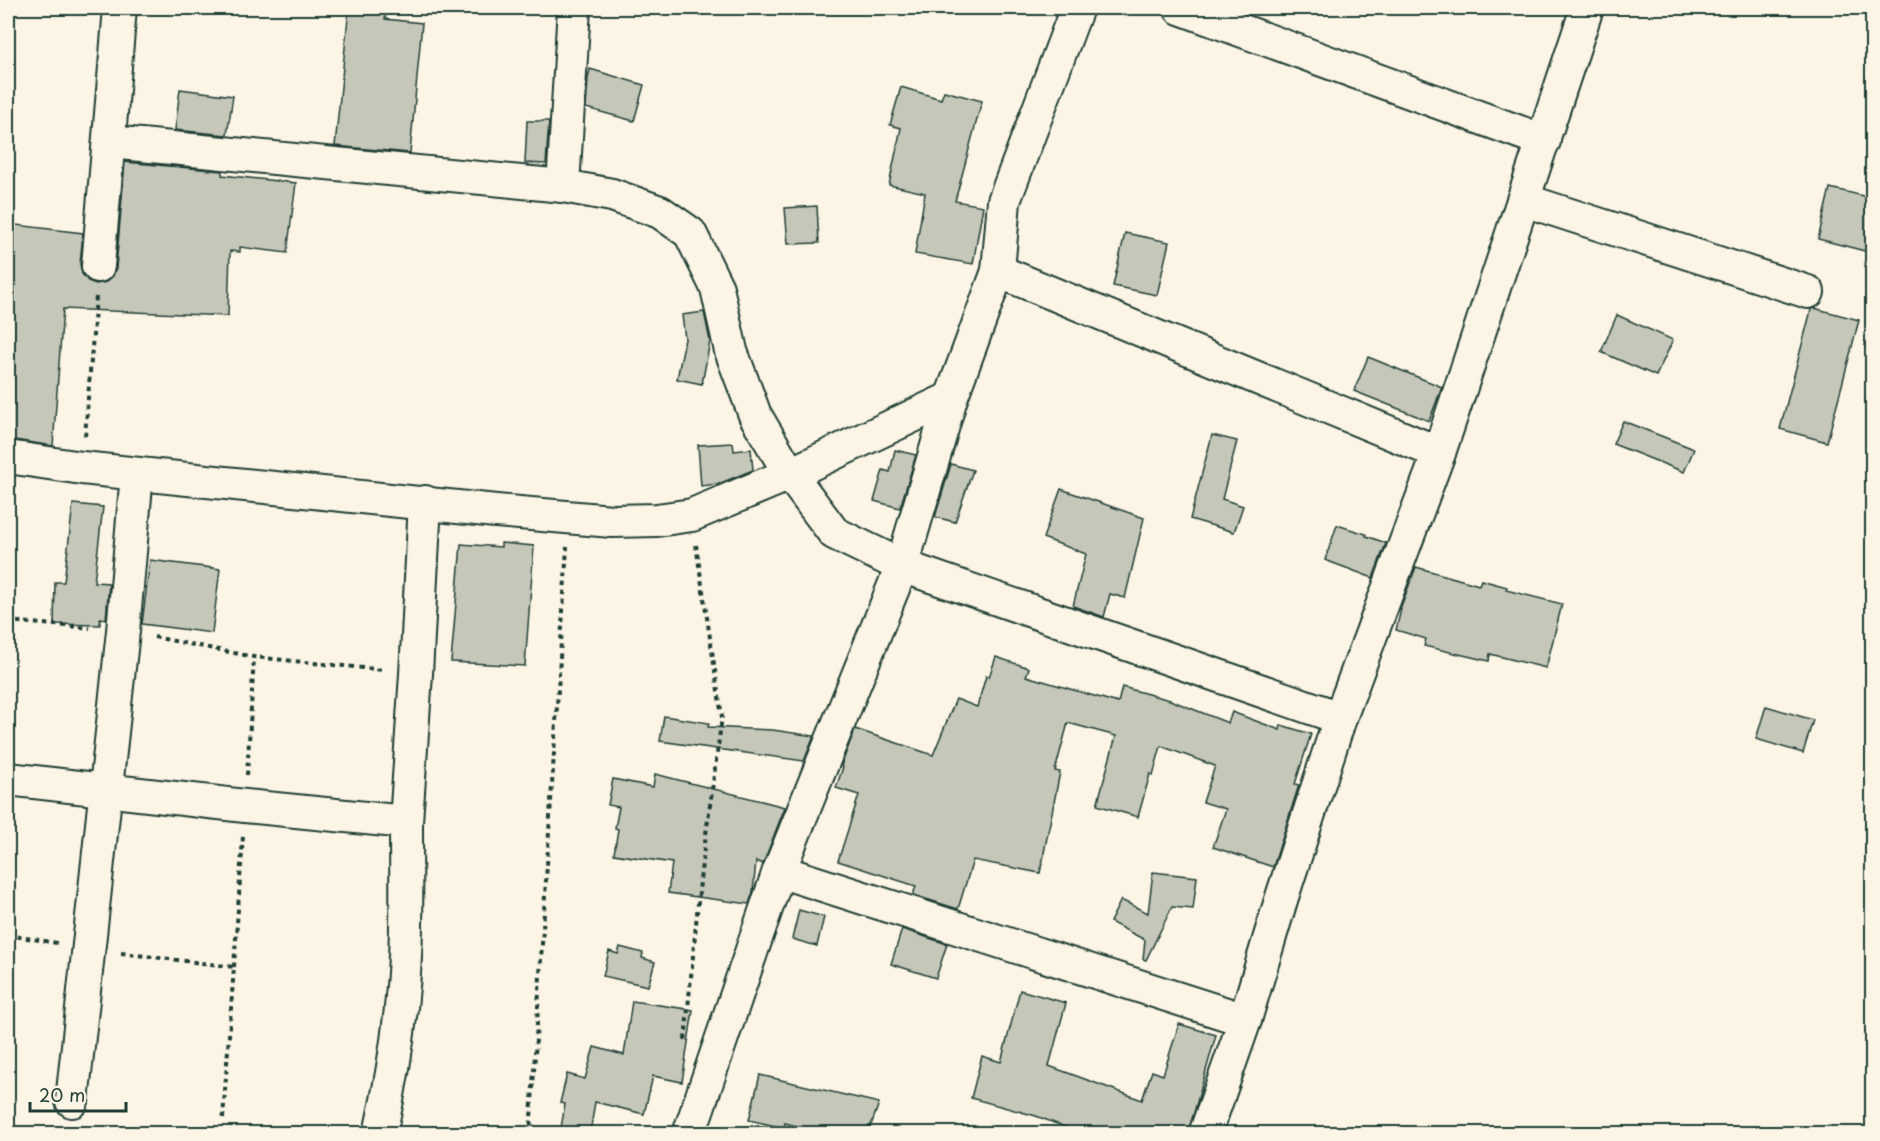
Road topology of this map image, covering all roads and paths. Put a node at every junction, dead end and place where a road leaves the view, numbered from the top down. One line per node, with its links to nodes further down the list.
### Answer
1 (120, 8): 7 (street)
2 (574, 8): 8 (street)
3 (1077, 8): 11 (street)
4 (1180, 8): 6 (street)
5 (1587, 8): 6 (street)
6 (1544, 141): 9 (street)
7 (110, 142): 8 (street); 10 (street)
8 (563, 186): 18 (street)
9 (1524, 200): 12 (street); 14 (street)
10 (98, 266): 16 (path)
11 (999, 271): 13 (street); 14 (street)
12 (1808, 292)
13 (951, 398): 18 (street); 22 (street)
14 (1439, 453): 26 (street)
15 (8, 457): 16 (street)
16 (82, 468): 17 (street)
17 (137, 474): 19 (street); 24 (street)
18 (790, 474): 20 (street); 22 (street)
19 (425, 502): 21 (street); 25 (street)
20 (692, 515): 21 (street); 34 (path)
21 (569, 518): 38 (path)
22 (902, 566): 26 (street); 30 (street)
23 (8, 621): 24 (path)
24 (123, 631): 25 (path); 28 (street)
25 (416, 674): 29 (street)
26 (1340, 718): 33 (street)
27 (8, 779): 28 (street)
28 (105, 790): 29 (street); 32 (street)
29 (406, 822): 37 (street)
30 (779, 871): 33 (street); 39 (street)
31 (8, 935): 32 (path)
32 (88, 949): 35 (street); 36 (path)
33 (1245, 1020): 40 (street)
34 (684, 1050)
35 (72, 1101)
36 (223, 1118)
37 (380, 1134)
38 (530, 1134)
39 (689, 1134)
40 (1205, 1134)

